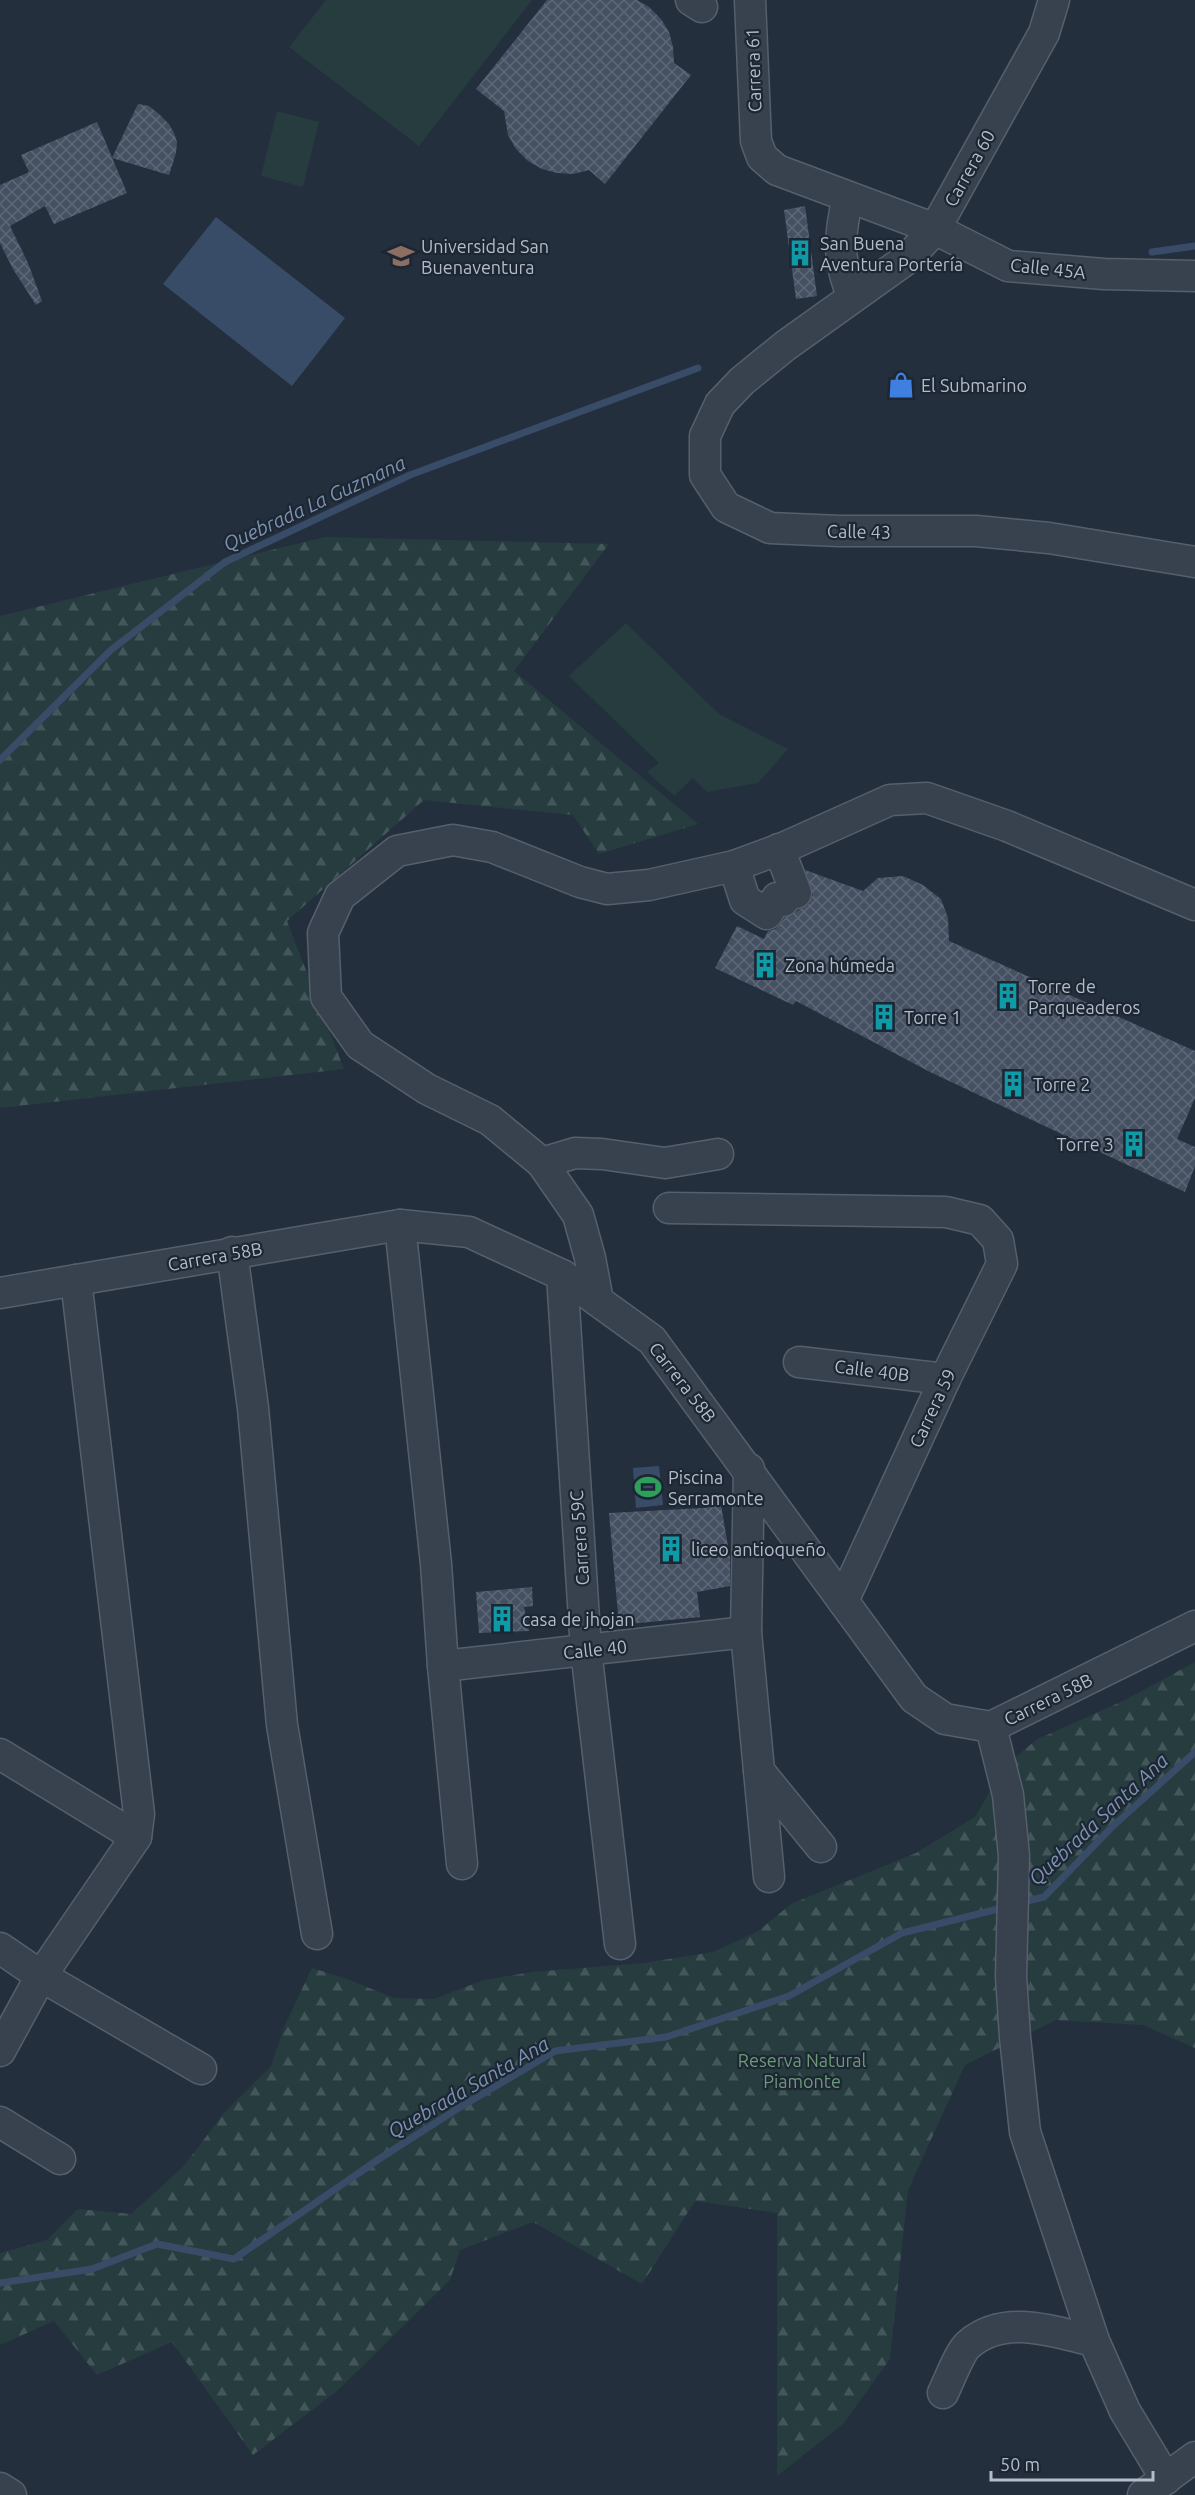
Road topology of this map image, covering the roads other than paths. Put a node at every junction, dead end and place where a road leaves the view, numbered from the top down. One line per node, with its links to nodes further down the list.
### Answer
1 (750, 0): 3 (street, Carrera 61)
2 (1054, 0): 5 (street, Carrera 60)
3 (756, 141): 4 (street, Calle 45A)
4 (848, 197): 5 (street, Calle 45A); 7 (street)
5 (934, 229): 6 (street, Calle 45A); 7 (street, Carrera 60)
6 (1195, 276)
7 (853, 297): 8 (street, Carrera 60)
8 (785, 346): 9 (street, Calle 43)
9 (1195, 562)
10 (779, 849): 11 (street); 11 (street); 12 (street)
11 (735, 866): 14 (street)
12 (1195, 905)
13 (718, 1154): 14 (street)
14 (542, 1162): 21 (street)
15 (669, 1208): 23 (street, Carrera 59)
16 (400, 1225): 17 (street, Carrera 58B); 18 (street, Carrera 58B); 29 (street)
17 (232, 1252): 19 (street, Carrera 58B); 37 (street)
18 (562, 1275): 21 (street, Carrera 58B); 28 (street, Carrera 59C)
19 (76, 1280): 20 (street, Carrera 58B); 33 (street)
20 (0, 1293)
21 (598, 1301): 24 (street, Carrera 58B)
22 (799, 1362): 23 (street, Calle 40B)
23 (945, 1379): 25 (street, Carrera 59)
24 (749, 1469): 25 (street, Carrera 58B); 27 (street)
25 (843, 1600): 30 (street, Carrera 58B)
26 (1195, 1626): 30 (street, Carrera 58B)
27 (747, 1632): 28 (street, Calle 40); 32 (street)
28 (586, 1650): 29 (street, Calle 40); 38 (street, Carrera 59C)
29 (442, 1666): 35 (street)
30 (991, 1727): 45 (street)
31 (0, 1754): 33 (street)
32 (759, 1771): 34 (street); 36 (street)
33 (136, 1837): 40 (street)
34 (821, 1847)
35 (462, 1864)
36 (769, 1877)
37 (316, 1934)
38 (620, 1944)
39 (0, 1948): 40 (street)
40 (41, 1976): 41 (street); 42 (street)
41 (0, 2051)
42 (201, 2069)
43 (0, 2122): 44 (street)
44 (60, 2159)
45 (1094, 2341): 46 (street); 49 (street)
46 (944, 2393)
47 (1195, 2457): 49 (street)
48 (0, 2487): 50 (street)
49 (1155, 2487)
50 (10, 2495)

